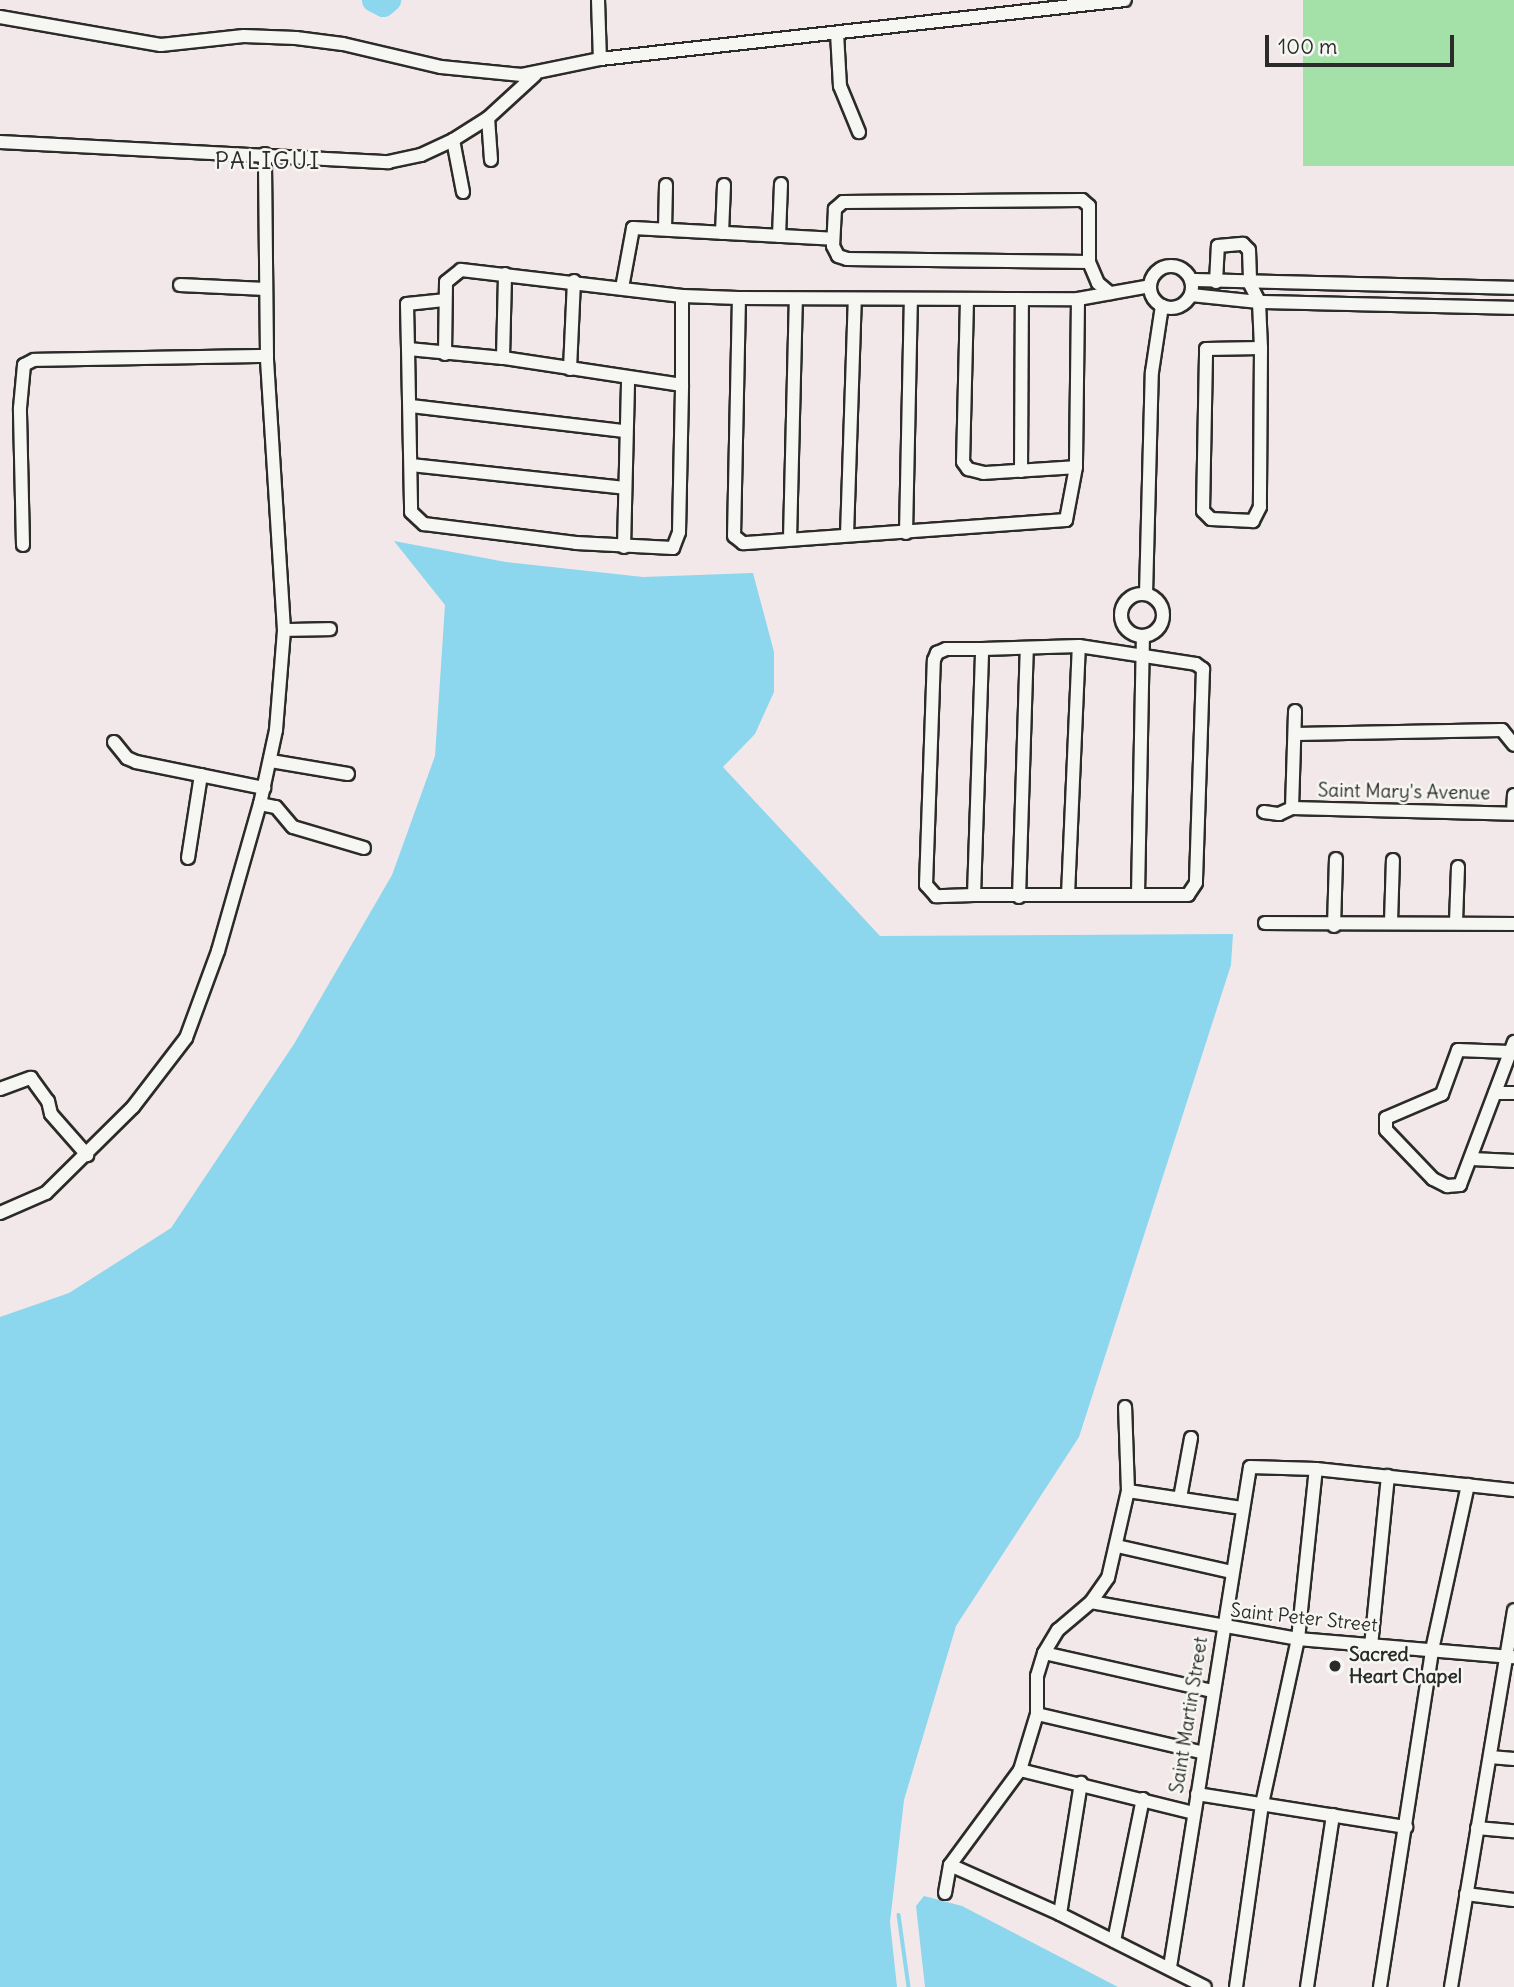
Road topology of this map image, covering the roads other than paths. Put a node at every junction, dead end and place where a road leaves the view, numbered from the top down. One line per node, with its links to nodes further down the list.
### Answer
1 (598, 0): 5 (street)
2 (1125, 0): 4 (street)
3 (0, 17): 6 (street)
4 (837, 33): 5 (street); 8 (street)
5 (600, 59): 6 (street)
6 (535, 75): 7 (street)
7 (488, 118): 9 (street); 12 (street)
8 (859, 132)
9 (453, 140): 11 (street); 16 (street)
10 (0, 142): 11 (street)
11 (265, 154): 31 (street)
12 (491, 160)
13 (781, 184): 19 (street)
14 (724, 185): 18 (street)
15 (666, 186): 17 (street)
16 (463, 192)
17 (665, 229): 18 (street); 29 (street)
18 (722, 233): 19 (street)
19 (779, 236): 20 (street)
20 (833, 239): 21 (street); 21 (street)
21 (1089, 262): 32 (street)
22 (505, 274): 24 (street); 38 (street); 50 (street)
23 (1191, 280): 25 (street); 28 (street); 33 (street)
24 (574, 281): 29 (street); 51 (street)
25 (1216, 282): 26 (street); 26 (street)
26 (1250, 284): 30 (street); 43 (street)
27 (180, 285): 31 (street)
28 (1150, 286): 32 (street); 44 (street)
29 (622, 288): 34 (street)
30 (1514, 288)
31 (265, 289): 49 (street)
32 (1110, 293): 37 (street)
33 (1191, 295): 43 (street); 44 (street)
34 (682, 296): 35 (street); 53 (street)
35 (739, 298): 36 (street); 62 (street)
36 (796, 299): 39 (street); 62 (street)
37 (1078, 299): 41 (street); 57 (street)
38 (444, 300): 47 (street); 48 (street)
39 (855, 300): 42 (street); 61 (street)
40 (967, 300): 41 (street); 42 (street); 58 (street)
41 (1022, 300): 58 (street)
42 (911, 301): 60 (street)
43 (1259, 302): 45 (street); 46 (street)
44 (1161, 306): 65 (street)
45 (1514, 308)
46 (1261, 348): 46 (street)
47 (408, 349): 48 (street); 54 (street)
48 (445, 354): 50 (street)
49 (267, 356): 63 (street); 67 (street)
50 (503, 358): 51 (street)
51 (570, 369): 52 (street)
52 (628, 378): 53 (street); 55 (street)
53 (682, 385): 64 (street)
54 (411, 406): 55 (street); 56 (street)
55 (625, 431): 59 (street)
56 (411, 465): 59 (street); 64 (street)
57 (1076, 467): 58 (street); 60 (street)
58 (1021, 471)
59 (625, 488): 64 (street)
60 (906, 533): 61 (street)
61 (847, 535): 62 (street)
62 (790, 539)
63 (23, 545)
64 (624, 547)
65 (1146, 594): 68 (street); 68 (street)
66 (330, 629): 67 (street)
67 (284, 630): 77 (street)
68 (1143, 636): 72 (street)
69 (1079, 646): 70 (street); 72 (street); 93 (street)
70 (1027, 648): 71 (street); 94 (street)
71 (982, 649): 92 (street); 92 (street)
72 (1140, 656): 91 (street); 91 (street)
73 (1294, 711): 74 (street)
74 (1296, 734): 76 (street); 83 (street)
75 (114, 742): 79 (street)
76 (1514, 745)
77 (271, 761): 78 (street); 80 (street)
78 (348, 774)
79 (201, 775): 80 (street); 87 (street)
80 (264, 788): 82 (street)
81 (1514, 795): 85 (street)
82 (260, 804): 86 (street); 104 (street)
83 (1292, 808): 84 (street, Saint Mary's Avenue); 85 (street, Saint Mary's Avenue)
84 (1264, 812)
85 (1513, 813)
86 (364, 848)
87 (188, 858)
88 (1336, 859): 99 (street)
89 (1393, 860): 95 (street)
90 (1458, 867): 96 (street)
91 (1138, 894): 93 (street)
92 (974, 895): 94 (street)
93 (1069, 895): 94 (street)
94 (1018, 897)
95 (1391, 922): 96 (street); 99 (street)
96 (1456, 922): 98 (street)
97 (1265, 923): 99 (street)
98 (1514, 924)
99 (1334, 926)
100 (1511, 1047): 102 (street); 105 (street)
101 (0, 1089): 104 (street)
102 (1495, 1093): 103 (street); 105 (street)
103 (1514, 1093)
104 (87, 1155): 107 (street)
105 (1472, 1159): 106 (street)
106 (1514, 1161)
107 (0, 1213)
108 (1125, 1407): 113 (street)
109 (1191, 1438): 115 (street)
110 (1316, 1469): 111 (street); 116 (street, Saint Martin Street); 122 (street)
111 (1388, 1476): 112 (street); 123 (street)
112 (1468, 1485): 114 (street); 124 (street)
113 (1128, 1490): 115 (street); 117 (street)
114 (1514, 1490)
115 (1180, 1498): 116 (street)
116 (1241, 1508): 118 (street, Saint Martin Street)
117 (1117, 1546): 118 (street); 119 (street)
118 (1231, 1572): 121 (street, Saint Martin Street)
119 (1091, 1602): 121 (street, Saint Peter Street); 125 (street)
120 (1514, 1611): 126 (street)
121 (1222, 1629): 122 (street, Saint Peter Street); 127 (street, Saint Martin Street)
122 (1298, 1639): 123 (street, Saint Peter Street); 136 (street)
123 (1371, 1646): 124 (street, Saint Peter Street)
124 (1432, 1650): 126 (street, Saint Peter Street); 139 (street)
125 (1044, 1653): 127 (street); 128 (street)
126 (1511, 1657): 130 (street)
127 (1213, 1691): 129 (street, Saint Martin Street)
128 (1037, 1714): 129 (street); 132 (street)
129 (1204, 1753): 134 (street, Saint Martin Street)
130 (1490, 1757): 131 (street); 140 (street)
131 (1514, 1759)
132 (1020, 1770): 133 (street); 142 (street)
133 (1082, 1783): 135 (street); 146 (street)
134 (1197, 1794): 136 (street); 137 (street, Saint Martin Street)
135 (1143, 1799): 137 (street); 147 (street)
136 (1262, 1804): 138 (street); 150 (street)
137 (1194, 1813): 148 (street, Saint Martin Street)
138 (1333, 1815): 139 (street); 151 (street)
139 (1406, 1827): 152 (street)
140 (1477, 1828): 141 (street); 144 (street)
141 (1514, 1831)
142 (950, 1865): 143 (street); 146 (street)
143 (945, 1893)
144 (1466, 1894): 145 (street); 153 (street)
145 (1514, 1900)
146 (1060, 1914): 147 (street)
147 (1114, 1941): 148 (street)
148 (1170, 1967): 149 (street)
149 (1205, 1987)
150 (1236, 1987)
151 (1307, 1987)
152 (1380, 1987)
153 (1451, 1987)

